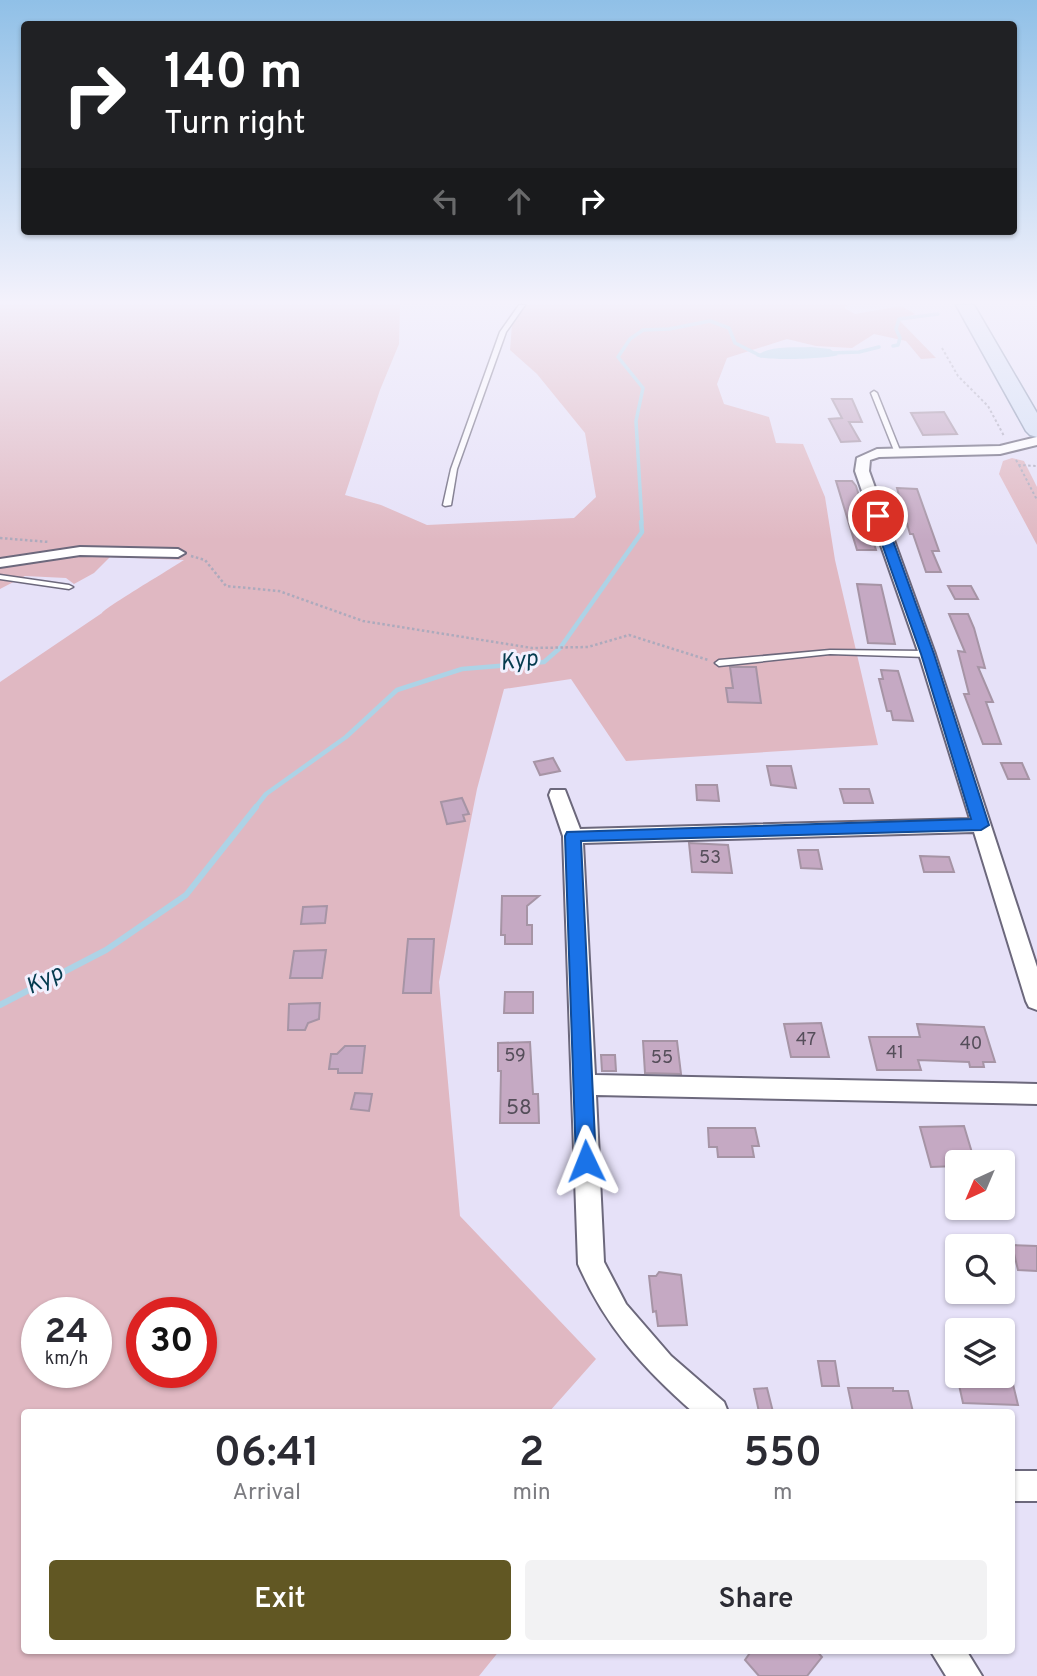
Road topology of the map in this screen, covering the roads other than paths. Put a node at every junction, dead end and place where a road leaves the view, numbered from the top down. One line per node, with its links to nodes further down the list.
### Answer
1 (485, 383): 7 (lane)
2 (1010, 383): 4 (main road)
3 (874, 393): 6 (lane)
4 (1037, 431)
5 (1037, 441): 6 (street)
6 (898, 453): 12 (street)
7 (447, 505)
8 (178, 553): 9 (street)
9 (0, 563)
10 (0, 576): 11 (lane)
11 (69, 587)
12 (927, 654): 13 (lane); 15 (street)
13 (719, 663)
14 (558, 795): 16 (street)
15 (981, 825): 16 (street); 17 (street)
16 (573, 836): 18 (street)
17 (1037, 1002)
18 (583, 1085): 19 (street); 20 (street)
19 (1037, 1094)
20 (710, 1409)
21 (1015, 1486): 22 (street)
22 (1037, 1486)
23 (949, 1654): 24 (street)
24 (966, 1676)

